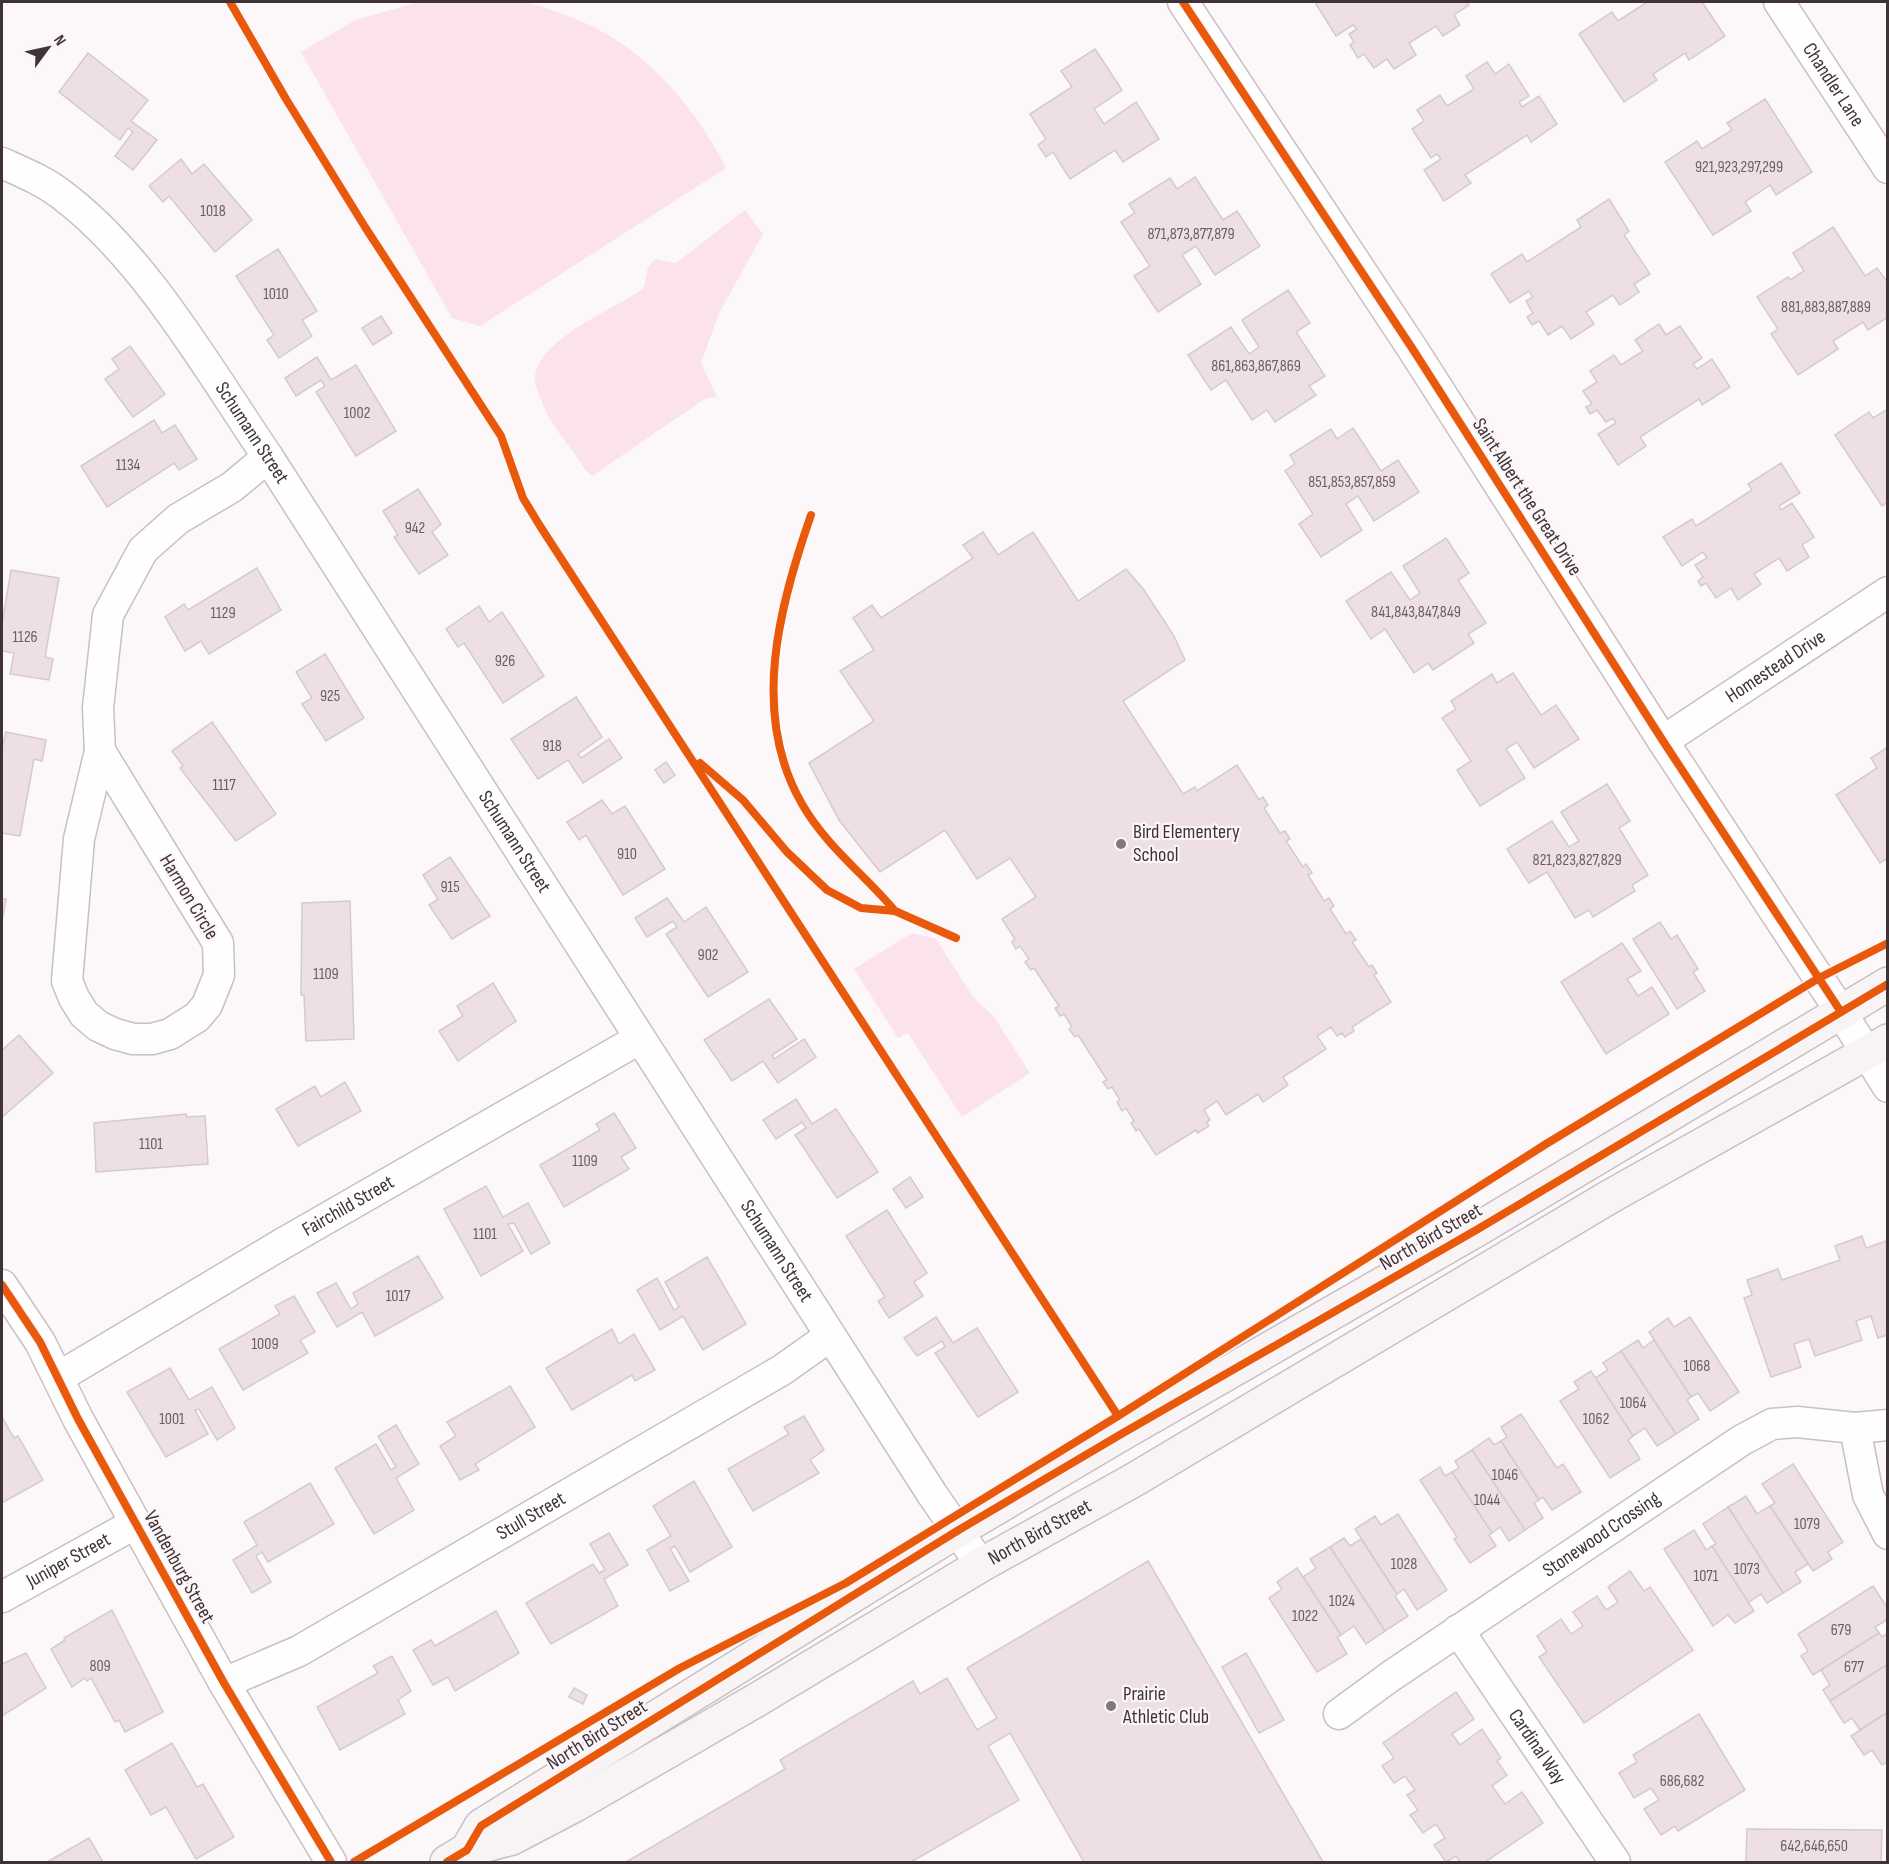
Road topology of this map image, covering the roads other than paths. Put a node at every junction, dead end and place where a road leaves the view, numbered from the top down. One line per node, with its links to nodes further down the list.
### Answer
1 (1183, 2): 7 (street, Saint Albert the Great Drive)
2 (1779, 2): 4 (street, Chandler Lane)
3 (2, 163): 5 (street, Schumann Street)
4 (1887, 168)
5 (268, 457): 8 (street, Harmon Circle); 11 (street, Schumann Street)
6 (1887, 592): 7 (street, Homestead Drive)
7 (1663, 741): 10 (street, Saint Albert the Great Drive)
8 (100, 751): 8 (street, Harmon Circle)
9 (1887, 984): 10 (street, North Bird Street)
10 (1841, 1012): 12 (street, Saint Albert the Great Drive); 20 (street, North Bird Street)
11 (639, 1039): 15 (street, Schumann Street); 16 (street, Fairchild Street)
12 (1876, 1047): 13 (street, Saint Albert the Great Drive); 22 (street, North Bird Street)
13 (1887, 1087)
14 (2, 1285): 16 (street, Vandenburg Street)
15 (830, 1336): 20 (street, Schumann Street); 25 (street, Stull Street)
16 (59, 1377): 19 (street, Vandenburg Street)
17 (1887, 1425): 18 (street, Stonewood Crossing)
18 (1855, 1428): 21 (street); 24 (street, Stonewood Crossing)
19 (136, 1523): 23 (street, Juniper Street); 25 (street, Vandenburg Street)
20 (957, 1532): 22 (street, Schumann Street); 27 (street, North Bird Street)
21 (1887, 1534)
22 (981, 1565): 27 (street, North Bird Street)
23 (2, 1597)
24 (1458, 1630): 26 (street, Stonewood Crossing); 29 (street, Cardinal Way)
25 (224, 1683): 28 (street, Vandenburg Street)
26 (1339, 1714)
27 (463, 1858)
28 (331, 1863)
29 (1616, 1863)

